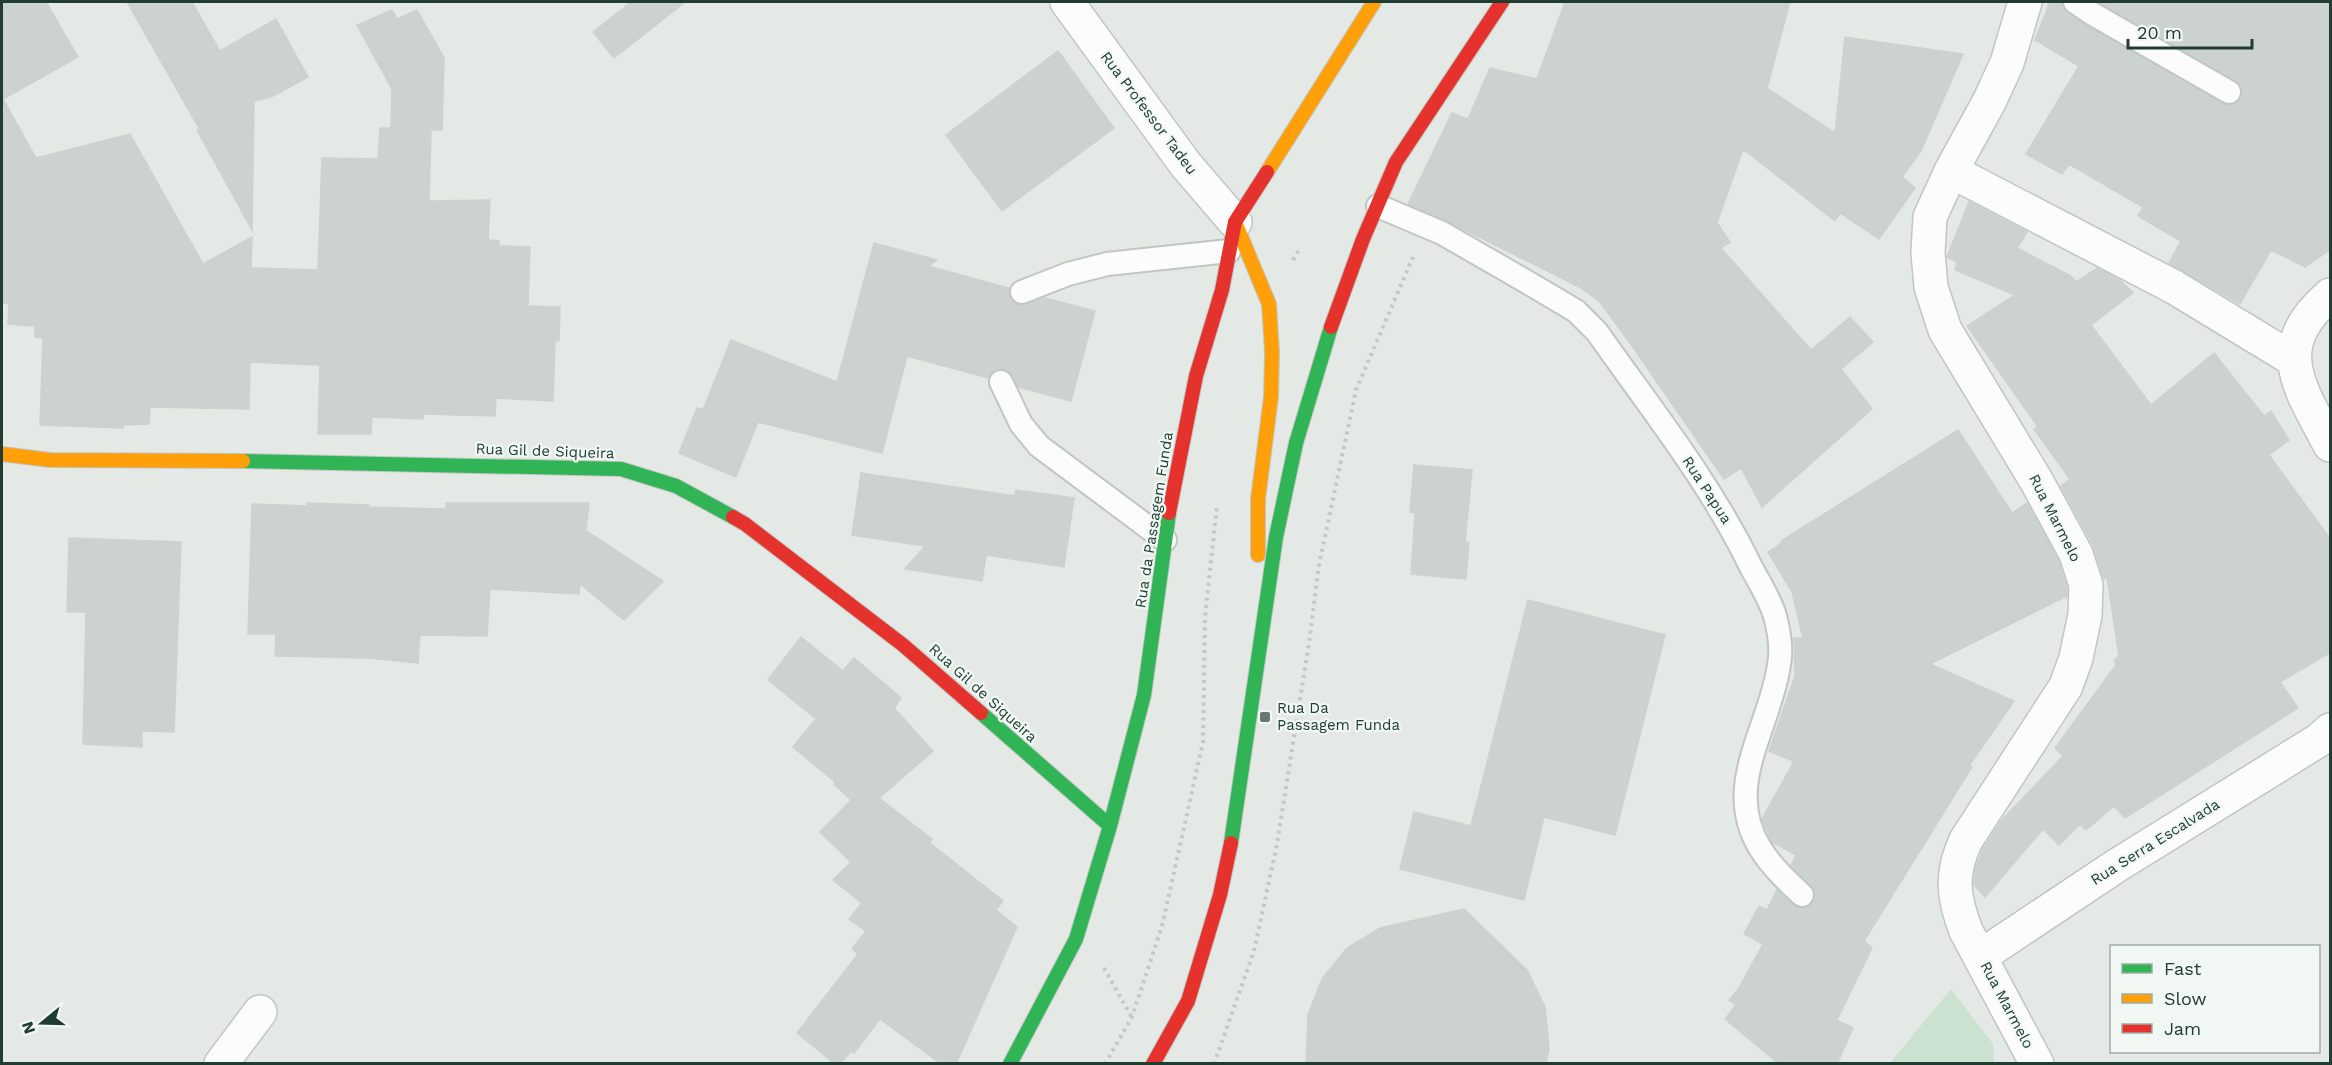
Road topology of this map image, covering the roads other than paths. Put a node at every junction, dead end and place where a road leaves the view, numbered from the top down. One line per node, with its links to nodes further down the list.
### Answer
1 (1067, 2): 9 (street, Rua Professor Tadeu)
2 (1374, 2): 9 (main road, Rua da Passagem Funda)
3 (1502, 2): 8 (main road)
4 (2025, 2): 7 (street, Rua Marmelo)
5 (2075, 2): 6 (lane)
6 (2229, 92)
7 (1951, 171): 12 (street); 21 (street, Rua Marmelo)
8 (1378, 206): 17 (main road); 20 (lane, Rua Papua)
9 (1232, 237): 10 (lane); 16 (main road, Rua da Passagem Funda); 17 (main road)
10 (1022, 292)
11 (2331, 295): 12 (street)
12 (2294, 360): 14 (street)
13 (1001, 382): 16 (lane)
14 (2331, 445)
15 (2, 454): 19 (main road, Rua Gil de Siqueira)
16 (1165, 540): 19 (main road, Rua da Passagem Funda)
17 (1267, 610): 25 (main road)
18 (2331, 730): 21 (street, Rua Serra Escalvada)
19 (1110, 826): 24 (main road, Rua da Passagem Funda)
20 (1802, 895)
21 (1981, 956): 26 (street, Rua Marmelo)
22 (260, 1012): 23 (street)
23 (221, 1064)
24 (1010, 1064)
25 (1153, 1064)
26 (2037, 1064)

